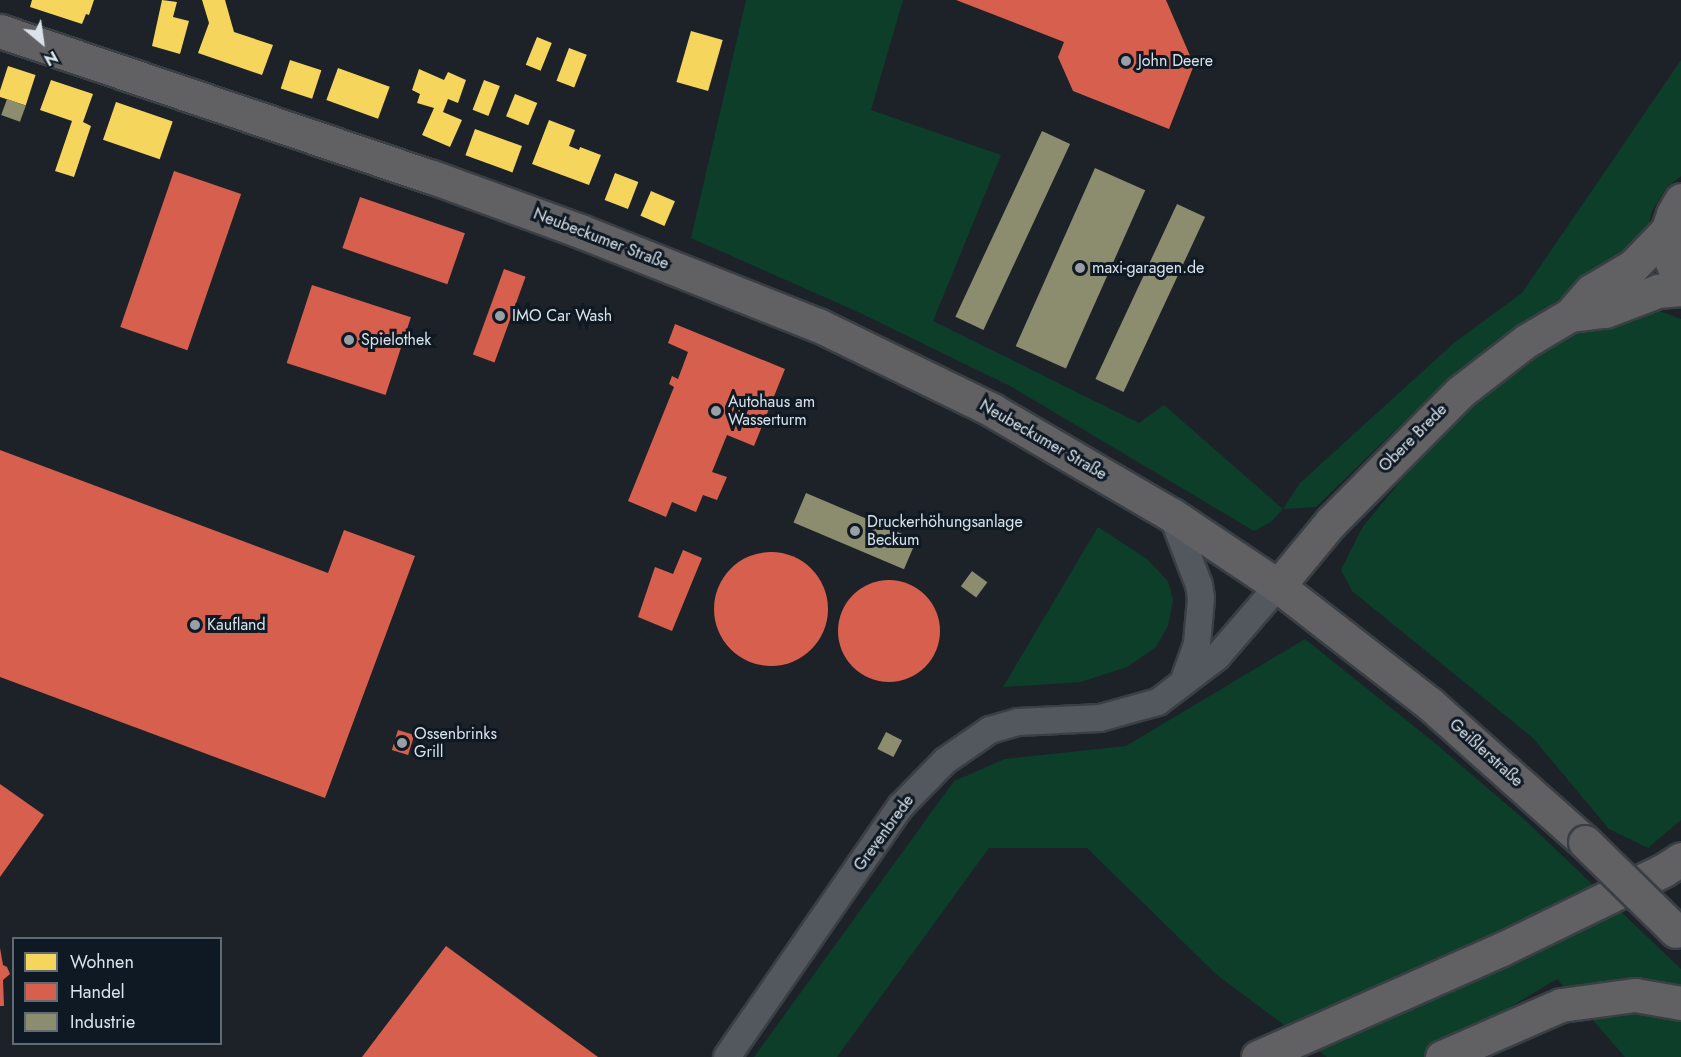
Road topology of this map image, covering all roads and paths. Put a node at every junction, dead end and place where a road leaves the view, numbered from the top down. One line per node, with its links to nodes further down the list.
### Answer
1 (0, 31): 7 (main road, Neubeckumer Straße)
2 (1681, 200): 3 (main road)
3 (1667, 231): 4 (main road); 6 (main road, Obere Brede)
4 (1681, 284)
5 (1681, 289): 6 (main road, Obere Brede)
6 (1570, 315): 8 (main road, Obere Brede)
7 (1172, 515): 8 (main road, Neubeckumer Straße); 9 (street)
8 (1278, 586): 9 (street, Grevenbrede); 11 (main road, Geißlerstraße, bridge)
9 (1183, 683): 13 (street, Grevenbrede)
10 (1681, 859): 14 (main road)
11 (1679, 933)
12 (1681, 1003): 15 (main road)
13 (727, 1057)
14 (1258, 1057)
15 (1442, 1057)

